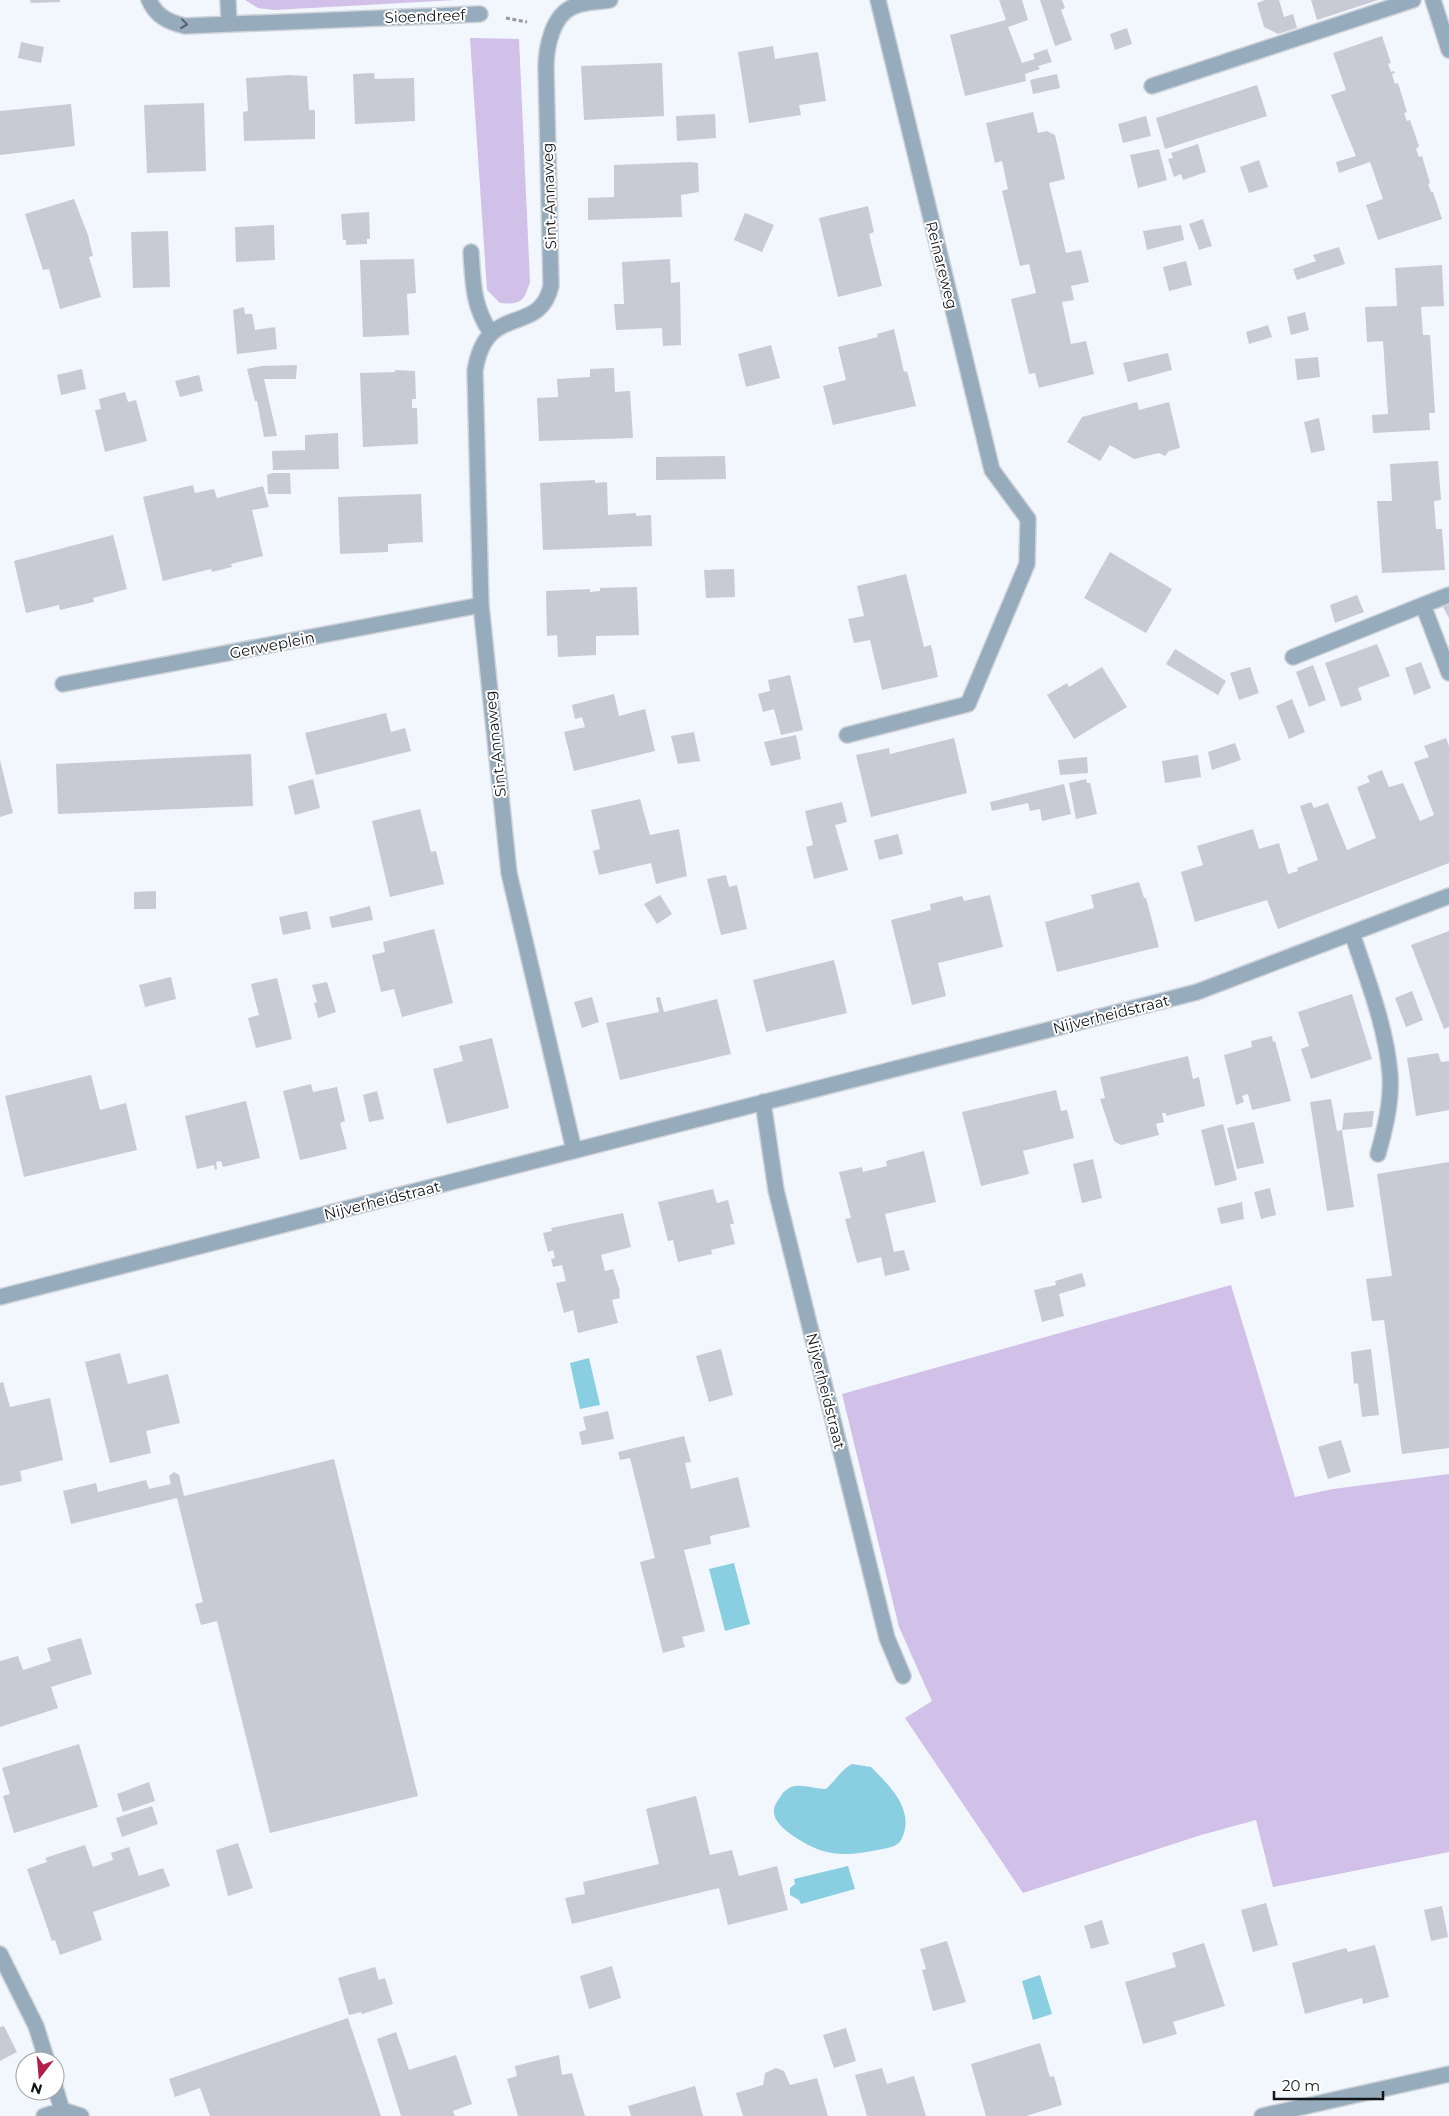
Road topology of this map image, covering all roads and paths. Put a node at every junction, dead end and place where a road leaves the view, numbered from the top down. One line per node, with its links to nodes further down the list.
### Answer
1 (149, 0): 8 (street, Sioendreef, one-way to 8)
2 (228, 0): 8 (street)
3 (610, 0): 9 (street)
4 (878, 0): 20 (street, Reinareweg)
5 (1413, 0): 11 (street)
6 (1433, 0): 10 (street)
7 (480, 14): 8 (street, Sioendreef); 9 (path, Sioendreef)
8 (229, 24)
9 (555, 26): 13 (street, Sint-Annaweg)
10 (1449, 50)
11 (1152, 86)
12 (471, 252): 13 (street)
13 (491, 333): 15 (street, Sint-Annaweg)
14 (1449, 595): 16 (street)
15 (481, 605): 19 (street, Gerweplein); 24 (street, Sint-Annaweg)
16 (1423, 605): 17 (street); 18 (street)
17 (1293, 657)
18 (1449, 673)
19 (63, 684)
20 (847, 735)
21 (1449, 896): 22 (street, Nijverheidstraat)
22 (1352, 933): 23 (street, Nijverheidstraat); 25 (street)
23 (763, 1102): 24 (street, Nijverheidstraat); 27 (street, Nijverheidstraat)
24 (574, 1150): 26 (street, Nijverheidstraat)
25 (1378, 1154)
26 (0, 1297)
27 (903, 1676)
28 (0, 1954): 29 (street)
29 (44, 2051)
30 (1449, 2074): 35 (street)
31 (59, 2101): 32 (street)
32 (62, 2110): 33 (street); 34 (street)
33 (44, 2116)
34 (81, 2116)
35 (1262, 2116)

